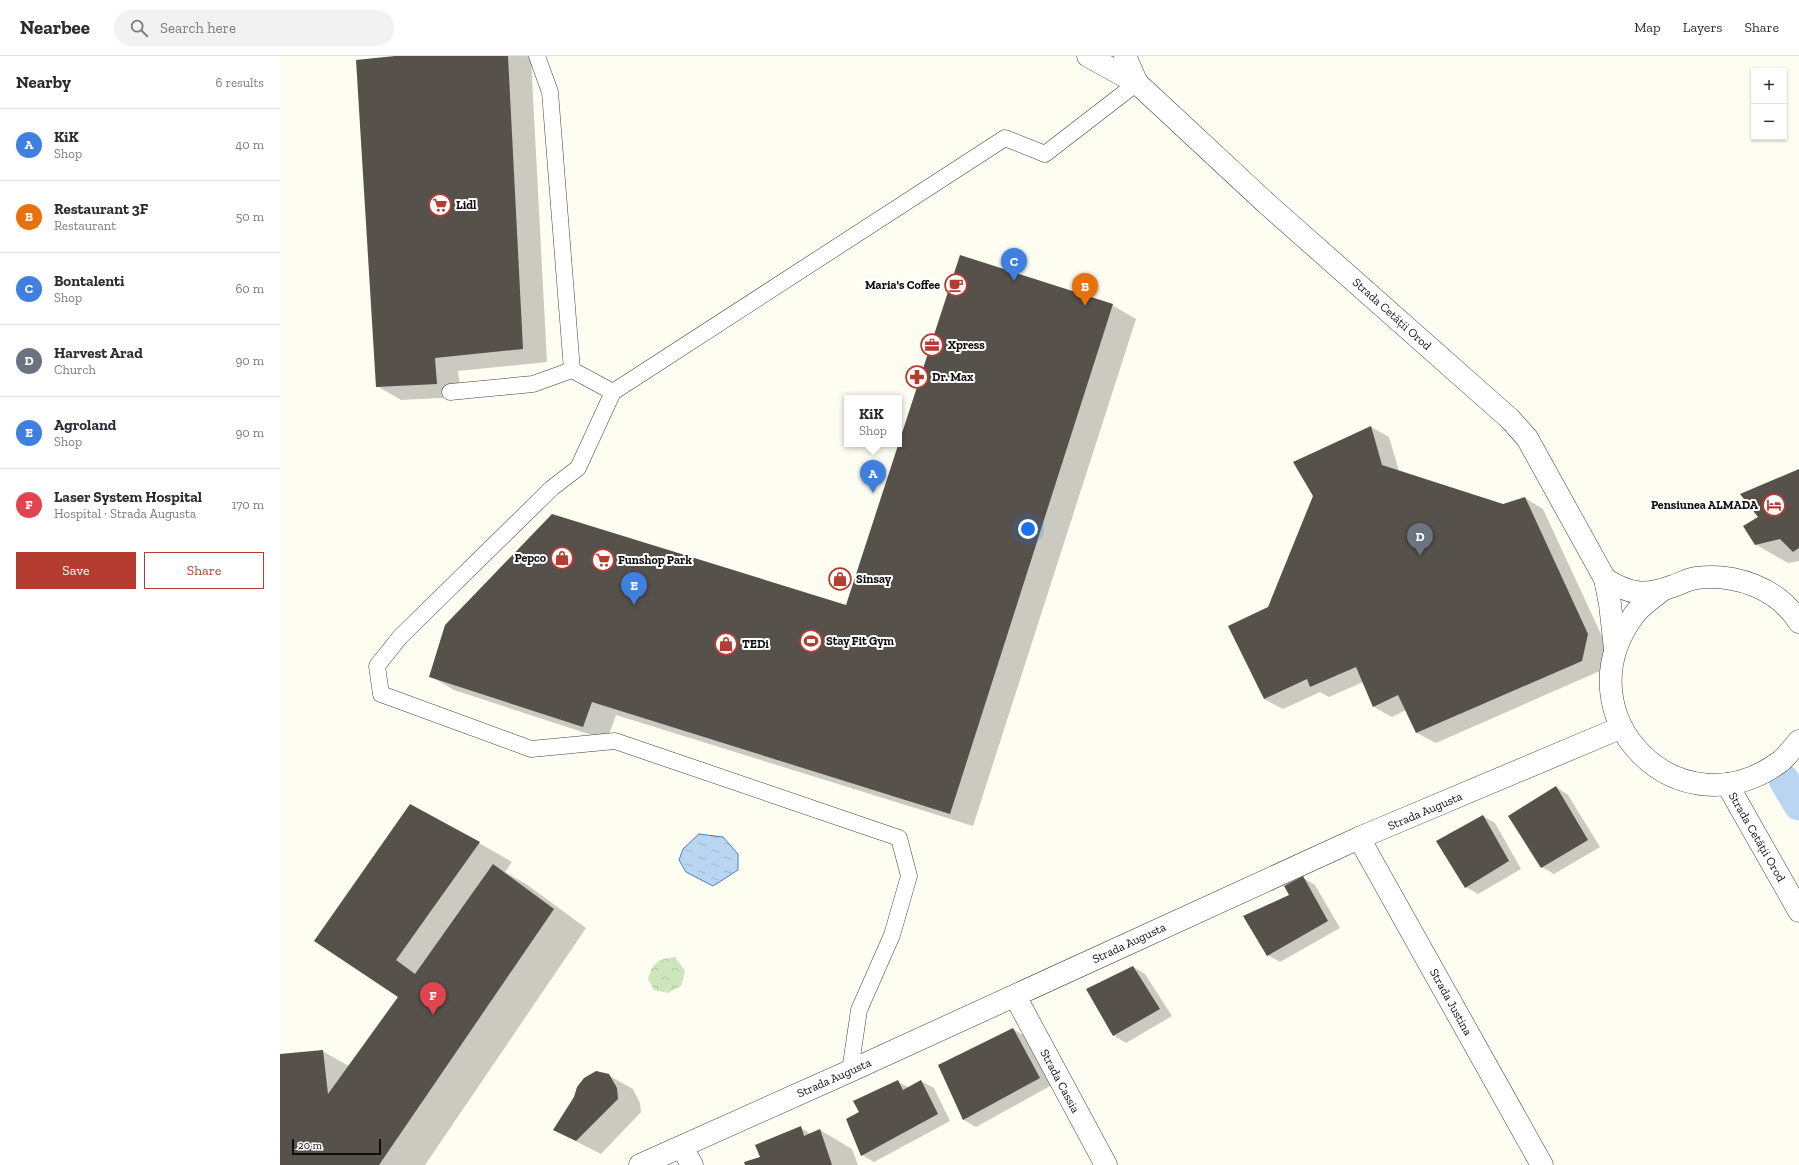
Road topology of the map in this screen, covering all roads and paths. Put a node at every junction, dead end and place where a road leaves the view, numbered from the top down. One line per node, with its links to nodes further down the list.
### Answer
1 (537, 56): 5 (lane)
2 (1088, 56): 4 (street, Strada Cetății Orod)
3 (1125, 56): 4 (street, Strada Cetății Orod)
4 (1137, 83): 7 (lane); 8 (street, Strada Cetății Orod)
5 (572, 370): 6 (lane); 7 (lane)
6 (450, 392)
7 (613, 392): 18 (lane)
8 (1605, 579): 9 (street, Strada Cetății Orod); 11 (street, Strada Cetății Orod)
9 (1661, 591): 10 (street, Strada Cetății Orod); 11 (street, Strada Cetății Orod)
10 (1799, 622)
11 (1615, 649): 12 (street, Strada Cetății Orod)
12 (1620, 728): 14 (street, Strada Cetății Orod); 15 (street, Strada Augusta)
13 (1799, 741): 14 (street, Strada Cetății Orod)
14 (1727, 784): 16 (street, Strada Cetății Orod)
15 (1359, 838): 17 (street, Strada Augusta); 22 (street, Strada Justina)
16 (1799, 911)
17 (1015, 996): 18 (street, Strada Augusta); 21 (street, Strada Cassia)
18 (850, 1071): 19 (street, Strada Augusta)
19 (687, 1156): 20 (street, Strada Augusta)
20 (640, 1165)
21 (1106, 1165)
22 (1542, 1165)

